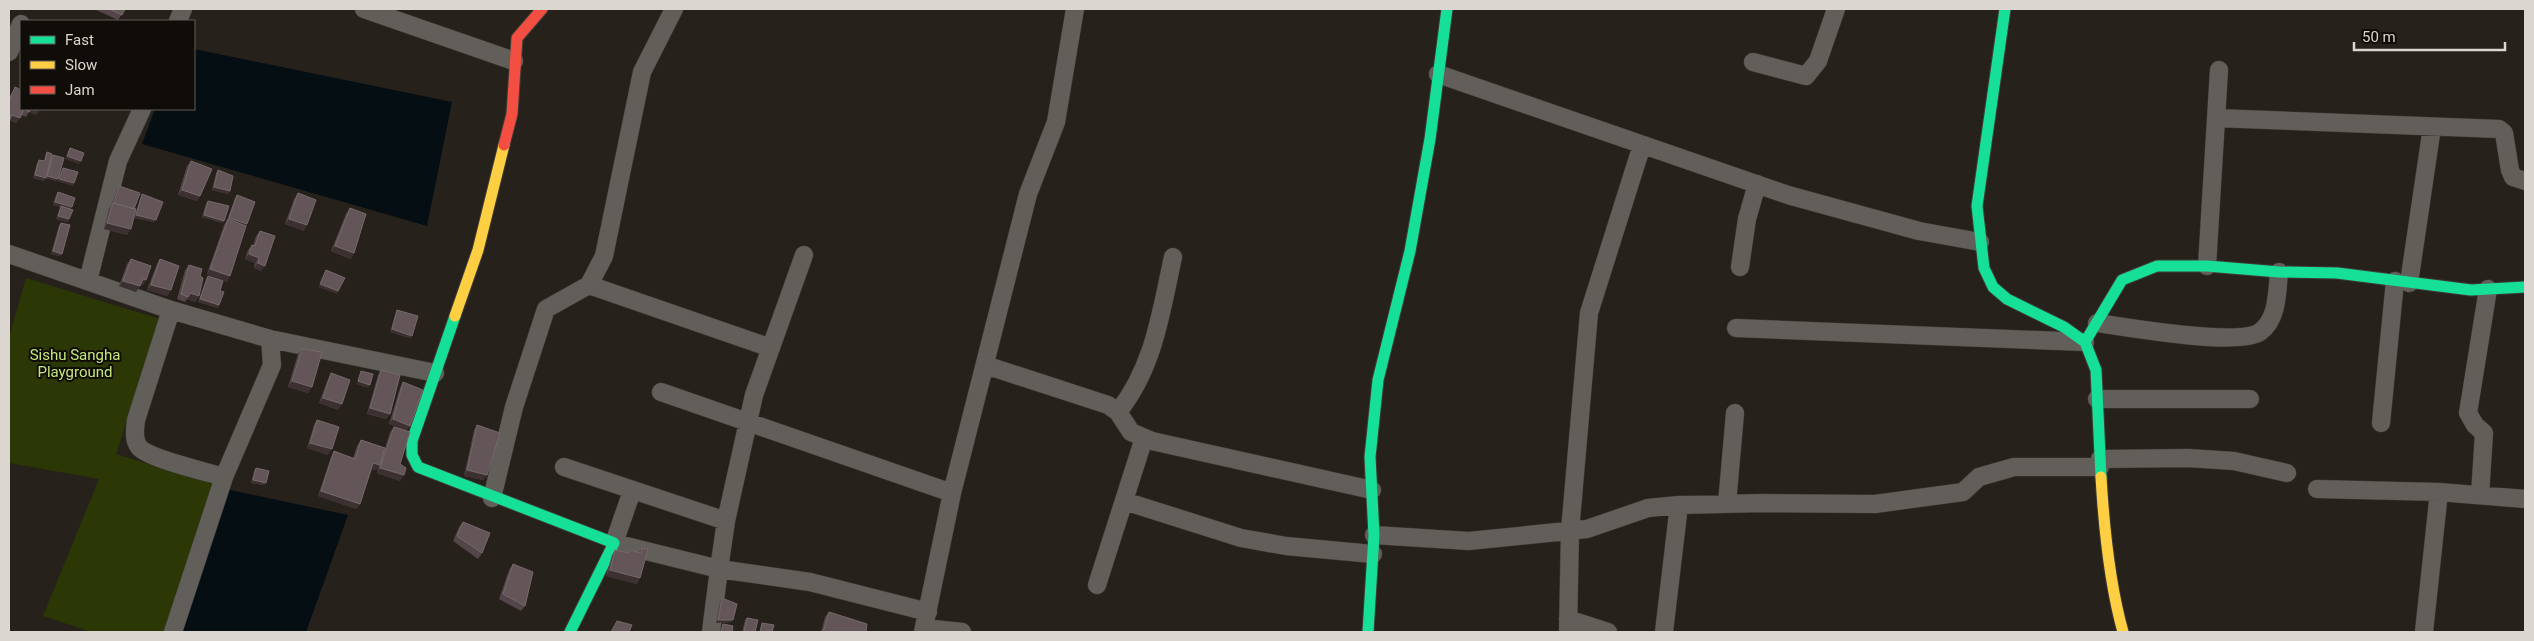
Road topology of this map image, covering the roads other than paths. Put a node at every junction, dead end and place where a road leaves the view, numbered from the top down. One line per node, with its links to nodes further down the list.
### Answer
1 (364, 9): 10 (street)
2 (542, 9): 10 (street)
3 (674, 9): 29 (street)
4 (1075, 9): 38 (street)
5 (1447, 9): 13 (street)
6 (1836, 9): 11 (street)
7 (2005, 9): 20 (street)
8 (20, 27): 9 (street)
9 (9, 52)
10 (514, 61): 39 (street)
11 (1753, 62)
12 (2219, 70): 15 (street)
13 (1438, 74): 17 (street); 53 (street)
14 (142, 110): 27 (street)
15 (2216, 118): 16 (street); 24 (street)
16 (2432, 127): 18 (street); 28 (street)
17 (1642, 145): 19 (street); 64 (street)
18 (2525, 181)
19 (1758, 184): 20 (street); 25 (street)
20 (1980, 242): 36 (street)
21 (9, 254): 27 (street)
22 (804, 255): 37 (street)
23 (1173, 257): 43 (street)
24 (2207, 266): 26 (street); 33 (street)
25 (1740, 267)
26 (2279, 272): 28 (street); 33 (street)
27 (88, 280): 32 (street)
28 (2402, 282): 31 (street); 46 (street)
29 (589, 285): 37 (street); 58 (street)
30 (2525, 287): 31 (street)
31 (2488, 289): 57 (street)
32 (171, 310): 35 (street); 51 (street)
33 (2097, 323): 36 (street)
34 (1736, 328): 36 (street)
35 (270, 339): 39 (street); 51 (street)
36 (2085, 342): 41 (street)
37 (771, 348): 45 (street)
38 (985, 365): 43 (street); 56 (street)
39 (435, 373): 58 (street)
40 (661, 392): 45 (street)
41 (2097, 399): 42 (street); 48 (street)
42 (2250, 399)
43 (1118, 412): 47 (street)
44 (1735, 413): 61 (street)
45 (747, 422): 56 (street); 63 (street)
46 (2381, 423)
47 (1144, 438): 53 (street); 60 (street)
48 (2100, 463): 50 (street); 61 (street); 79 (street)
49 (564, 467): 54 (street)
50 (2287, 473)
51 (224, 477): 72 (street)
52 (2316, 489): 55 (street)
53 (1372, 490): 65 (street)
54 (632, 491): 63 (street); 66 (street)
55 (2439, 492): 57 (street); 80 (street)
56 (952, 493): 70 (street)
57 (2480, 495): 59 (street)
58 (492, 498): 66 (street)
59 (2525, 499)
60 (1124, 501): 67 (street); 69 (street)
61 (1727, 504): 62 (street)
62 (1680, 505): 64 (street); 78 (street)
63 (726, 521): 68 (street)
64 (1570, 531): 65 (street); 71 (street)
65 (1374, 535): 67 (street)
66 (614, 543): 68 (street); 73 (street)
67 (1373, 554): 76 (street)
68 (719, 569): 70 (street); 74 (street)
69 (1096, 585)
70 (925, 624): 75 (street)
71 (1568, 626): 77 (street)
72 (173, 632)
73 (570, 632)
74 (711, 632)
75 (962, 632)
76 (1368, 632)
77 (1608, 632)
78 (1664, 632)
79 (2123, 632)
80 (2424, 632)

